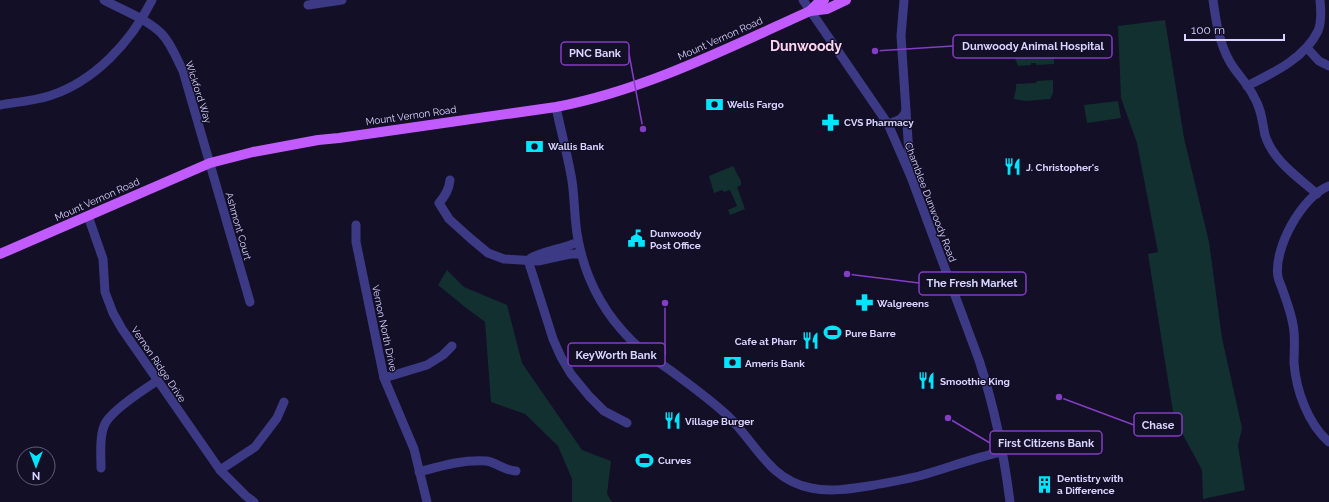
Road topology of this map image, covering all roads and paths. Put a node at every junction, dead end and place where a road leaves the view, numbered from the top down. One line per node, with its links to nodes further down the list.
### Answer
1 (104, 0): 12 (street, Wickford Way)
2 (152, 0): 12 (street)
3 (342, 0): 10 (street)
4 (802, 0): 11 (street, Chamblee Dunwoody Road)
5 (824, 0): 11 (main road, Mount Vernon Road)
6 (846, 0): 11 (main road)
7 (904, 0): 18 (street)
8 (1213, 0): 15 (street)
9 (1320, 0): 13 (street)
10 (308, 5)
11 (810, 11): 17 (main road, Mount Vernon Road); 19 (street, Chamblee Dunwoody Road)
12 (141, 19): 16 (street); 20 (street, Wickford Way)
13 (1308, 48): 14 (street); 15 (street)
14 (1329, 66)
15 (1247, 86): 24 (street)
16 (0, 105)
17 (556, 107): 20 (main road, Mount Vernon Road); 27 (street)
18 (906, 111): 19 (street); 21 (street)
19 (888, 124): 21 (street, Chamblee Dunwoody Road)
20 (208, 160): 25 (main road, Mount Vernon Road); 31 (street, Ashmont Court)
21 (911, 177): 38 (street, Chamblee Dunwoody Road)
22 (450, 180): 30 (street)
23 (1329, 186): 24 (street)
24 (1317, 194): 37 (street)
25 (88, 216): 28 (main road, Mount Vernon Road); 34 (street, Vernon Ridge Drive)
26 (356, 225): 33 (street, Vernon North Drive)
27 (578, 242): 29 (street); 30 (street)
28 (0, 254)
29 (581, 254): 30 (street); 38 (street)
30 (528, 260): 36 (street)
31 (250, 302)
32 (452, 346): 33 (street)
33 (384, 378): 42 (street, Vernon North Drive)
34 (157, 381): 39 (street); 40 (street, Vernon Ridge Drive)
35 (284, 402): 40 (street)
36 (627, 423)
37 (1329, 442)
38 (1001, 452): 45 (street, Chamblee Dunwoody Road)
39 (101, 468)
40 (220, 470): 43 (street, Vernon Ridge Drive)
41 (516, 471): 42 (street)
42 (419, 472): 44 (street, Vernon North Drive)
43 (254, 502)
44 (427, 502)
45 (1010, 502)

